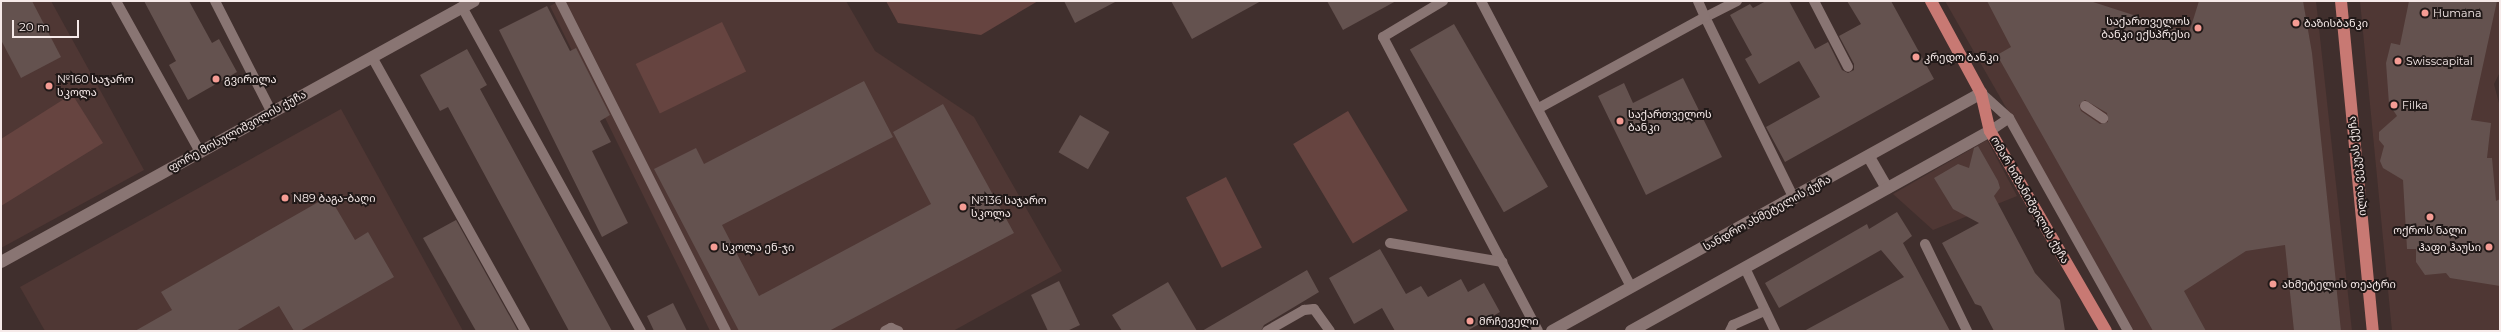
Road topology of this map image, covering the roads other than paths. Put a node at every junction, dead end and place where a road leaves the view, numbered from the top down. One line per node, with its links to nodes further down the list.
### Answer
1 (116, 1): 23 (lane)
2 (215, 1): 19 (lane)
3 (474, 1): 12 (main road, ფორე მოსულიშვილის ქუჩა)
4 (560, 1): 36 (lane)
5 (1443, 1): 30 (lane)
6 (1481, 1): 18 (lane)
7 (1698, 1): 13 (lane)
8 (1737, 1): 13 (lane)
9 (1814, 1): 15 (lane)
10 (1931, 1): 16 (main road, ომარ ხიზანიშვილის ქუჩა)
11 (2341, 1): 49 (main road, ილია ვეკუას ქუჩა)
12 (462, 7): 14 (main road, ფორე მოსულიშვილის ქუჩა); 35 (lane)
13 (1705, 17): 18 (lane); 26 (lane)
14 (372, 57): 19 (main road, ფორე მოსულიშვილის ქუჩა); 34 (lane)
15 (1848, 67)
16 (1981, 93): 20 (lane); 22 (main road, ომარ ხიზანიშვილის ქუჩა); 24 (main road, სანდრო ახმეტელის ქუჩა)
17 (2085, 106): 21 (lane)
18 (1539, 108): 32 (lane)
19 (272, 113): 23 (main road, ფორე მოსულიშვილის ქუჩა)
20 (2009, 118): 22 (lane); 48 (lane)
21 (2103, 118)
22 (1990, 130): 25 (main road); 47 (main road, ომარ ხიზანიშვილის ქუჩა)
23 (200, 152): 29 (main road, ფორე მოსულიშვილის ქუჩა)
24 (1869, 157): 25 (main road); 26 (main road, სანდრო ახმეტელის ქუჩა)
25 (1887, 188): 31 (main road)
26 (1794, 199): 32 (main road, სანდრო ახმეტელის ქუჩა)
27 (1390, 243): 30 (lane)
28 (1925, 244): 46 (lane)
29 (1, 262)
30 (1502, 262): 41 (lane)
31 (1745, 268): 33 (lane); 43 (main road)
32 (1631, 288): 42 (main road, სანდრო ახმეტელის ქუჩა)
33 (1765, 311): 44 (lane); 45 (lane)
34 (525, 331)
35 (641, 331)
36 (726, 331)
37 (885, 331): 38 (lane)
38 (898, 331)
39 (1267, 331): 40 (lane)
40 (1330, 331)
41 (1538, 331)
42 (1552, 331)
43 (1631, 331)
44 (1730, 331)
45 (1775, 331)
46 (1967, 331)
47 (2106, 331)
48 (2128, 331)
49 (2373, 331)

